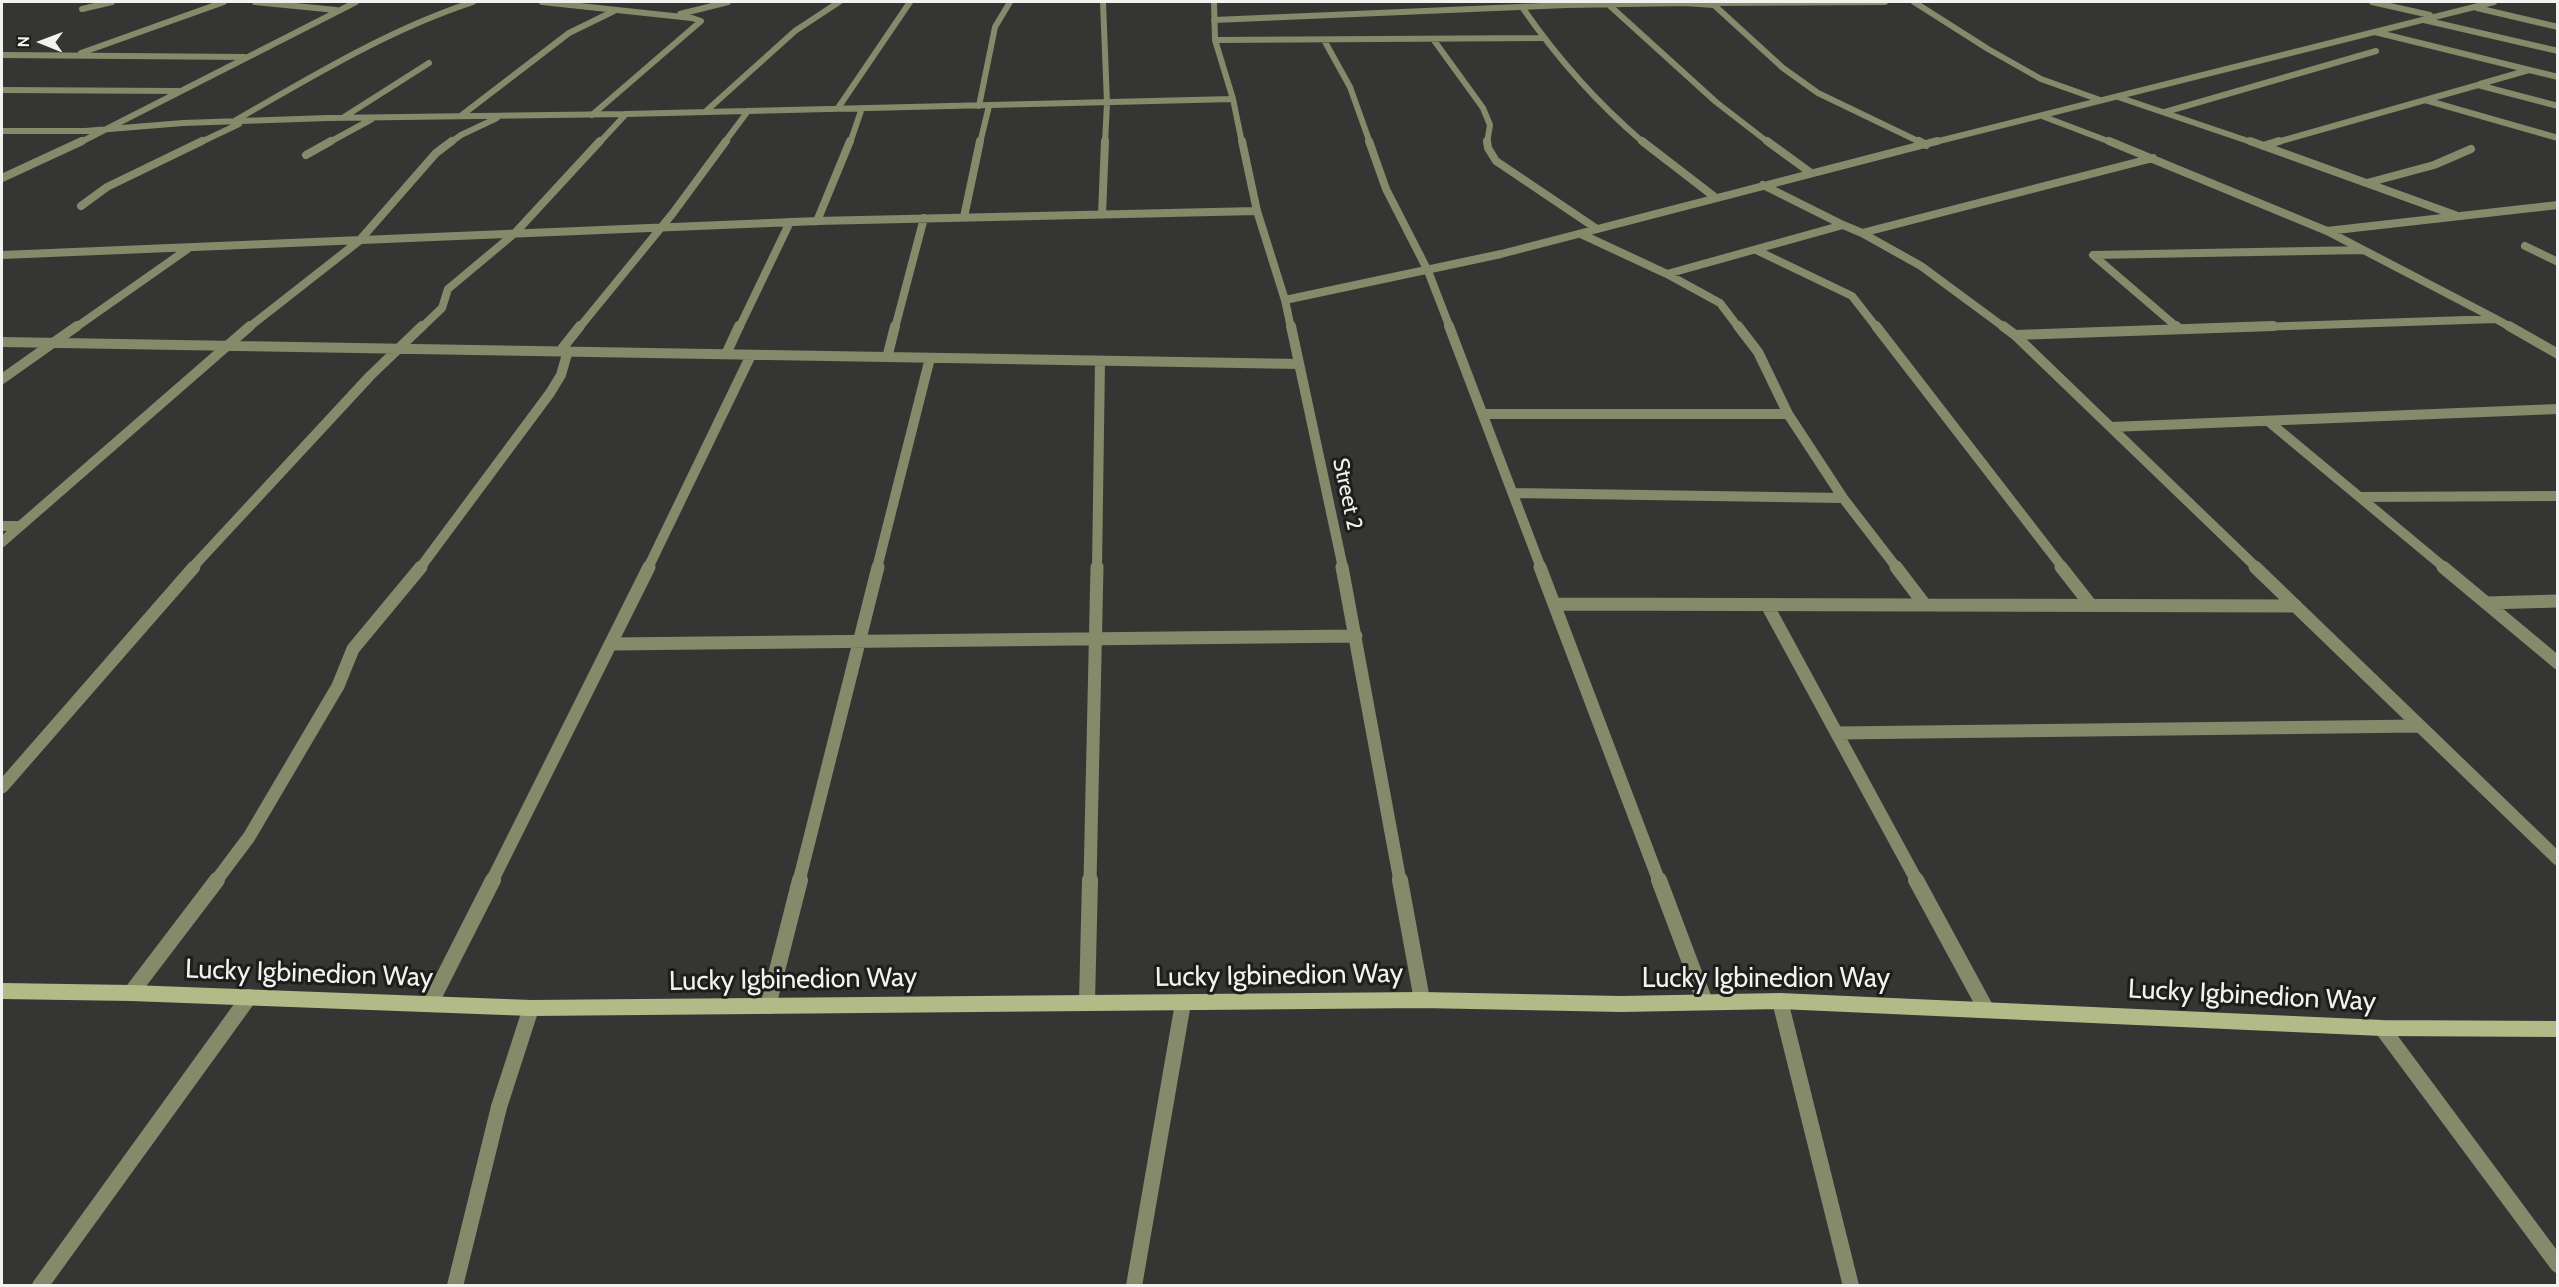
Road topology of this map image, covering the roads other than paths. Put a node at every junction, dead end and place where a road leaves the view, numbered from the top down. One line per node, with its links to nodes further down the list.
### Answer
1 (112, 2): 23 (street)
2 (224, 2): 39 (street)
3 (255, 2): 24 (street)
4 (356, 2): 24 (street)
5 (473, 2): 68 (street)
6 (542, 2): 20 (street)
7 (604, 2): 20 (street)
8 (728, 2): 26 (street)
9 (839, 2): 58 (street)
10 (910, 2): 55 (street)
11 (1010, 2): 52 (street)
12 (1103, 2): 51 (street)
13 (1214, 2): 29 (street, Street 2)
14 (1885, 2): 18 (street)
15 (1914, 2): 50 (street)
16 (2372, 2): 27 (street)
17 (2494, 2): 22 (street)
18 (1707, 3): 19 (street); 72 (street)
19 (1609, 5): 21 (street); 77 (street)
20 (582, 7): 25 (street)
21 (1522, 7): 29 (street); 32 (street)
22 (2473, 7): 27 (street); 30 (street)
23 (82, 9)
24 (337, 10): 40 (street)
25 (614, 11): 26 (street); 63 (street)
26 (674, 16): 62 (street)
27 (2434, 16): 28 (street)
28 (2421, 19): 31 (street); 37 (street)
29 (1214, 20): 34 (street, Street 2)
30 (2558, 27)
31 (2374, 32): 42 (street); 47 (street)
32 (1542, 38): 33 (street); 81 (street)
33 (1433, 39): 35 (street); 93 (street)
34 (1215, 40): 35 (street); 48 (street, Street 2)
35 (1324, 40): 105 (street)
36 (2376, 51): 59 (street)
37 (2558, 51)
38 (2, 55): 39 (street)
39 (74, 55): 40 (street)
40 (246, 57): 46 (street)
41 (429, 63): 66 (street)
42 (2531, 70): 43 (street); 44 (street)
43 (2558, 76)
44 (2478, 85): 49 (street); 54 (street)
45 (2, 90): 46 (street)
46 (179, 91): 69 (street)
47 (2116, 97): 50 (street); 59 (street)
48 (1233, 99): 51 (street); 84 (street, Street 2)
49 (2424, 99): 71 (street); 73 (street)
50 (2102, 100): 64 (street)
51 (1107, 102): 53 (street); 85 (street)
52 (979, 106): 53 (street); 56 (street)
53 (989, 106): 87 (street)
54 (2558, 106)
55 (838, 108): 56 (street); 57 (street)
56 (862, 108): 89 (street)
57 (748, 111): 58 (street); 92 (street)
58 (705, 112): 60 (street)
59 (2165, 112): 73 (street)
60 (626, 114): 62 (street); 95 (street)
61 (505, 115): 62 (street); 63 (street); 98 (street)
62 (592, 115)
63 (462, 116): 65 (street)
64 (2042, 116): 72 (street); 76 (street)
65 (375, 117): 66 (street); 75 (street)
66 (343, 118): 67 (street)
67 (245, 121): 68 (street); 83 (street)
68 (233, 122): 69 (street)
69 (110, 129): 70 (street); 78 (street)
70 (2, 131)
71 (2558, 138)
72 (1926, 145): 77 (street)
73 (2263, 146): 79 (street)
74 (2471, 149): 79 (street)
75 (306, 155)
76 (2153, 159): 94 (street); 96 (street)
77 (1810, 173): 80 (street)
78 (2, 178)
79 (2367, 183): 86 (street)
80 (1763, 185): 81 (street); 91 (street)
81 (1716, 198): 93 (street)
82 (2558, 205): 86 (street)
83 (81, 206)
84 (1257, 211): 85 (street); 107 (street, Street 2)
85 (1102, 214): 87 (street)
86 (2455, 215): 94 (street)
87 (964, 217): 88 (street)
88 (924, 218): 89 (street); 117 (street)
89 (817, 221): 90 (street)
90 (790, 222): 92 (street); 116 (street)
91 (1843, 225): 96 (street); 101 (street)
92 (662, 226): 95 (street); 115 (street)
93 (1597, 229): 97 (street)
94 (2328, 231): 102 (street)
95 (515, 233): 98 (street); 114 (street)
96 (1862, 233): 110 (street)
97 (1581, 234): 105 (street); 106 (street)
98 (359, 241): 100 (street); 113 (street)
99 (2525, 246): 104 (street)
100 (190, 248): 103 (street); 112 (street)
101 (1756, 250): 106 (street); 140 (street)
102 (2364, 250): 108 (street); 109 (street)
103 (2, 255)
104 (2558, 262)
105 (1428, 271): 107 (street); 125 (street)
106 (1667, 274): 126 (street)
107 (1285, 300): 122 (street, Street 2)
108 (2496, 319): 109 (street); 118 (street)
109 (2179, 329): 110 (street)
110 (2015, 335): 128 (street)
111 (2, 342): 112 (street)
112 (52, 343): 113 (street); 123 (street)
113 (226, 345): 114 (street); 134 (street)
114 (399, 348): 115 (street); 150 (street)
115 (561, 350): 116 (street); 153 (street)
116 (726, 354): 119 (street)
117 (888, 354): 119 (street); 120 (street)
118 (2558, 354)
119 (751, 355): 146 (street)
120 (930, 358): 121 (street); 145 (street)
121 (1100, 362): 122 (street); 144 (street)
122 (1299, 364): 143 (street, Street 2)
123 (2, 379)
124 (2558, 409): 127 (street)
125 (1484, 414): 126 (street); 129 (street)
126 (1788, 414): 132 (street)
127 (2268, 421): 128 (street); 131 (street)
128 (2111, 427): 142 (street)
129 (1514, 494): 132 (street); 138 (street)
130 (2558, 496): 131 (street)
131 (2360, 497): 137 (street)
132 (1843, 498): 141 (street)
133 (2, 526): 134 (street)
134 (20, 526): 135 (street)
135 (2, 542)
136 (2558, 601): 137 (street)
137 (2486, 603): 147 (street)
138 (1556, 604): 139 (street); 157 (street)
139 (1767, 604): 141 (street); 149 (street)
140 (2090, 604): 141 (street); 142 (street)
141 (1925, 605)
142 (2296, 606): 148 (street)
143 (1356, 636): 144 (street); 155 (street, Street 2)
144 (1096, 639): 145 (street); 156 (street)
145 (860, 641): 146 (street); 161 (street)
146 (612, 644): 160 (street)
147 (2558, 663)
148 (2420, 726): 149 (street); 151 (street)
149 (1838, 733): 163 (street)
150 (2, 787)
151 (2558, 859)
152 (2, 991): 153 (street, Lucky Igbinedion Way)
153 (131, 993): 154 (street, Lucky Igbinedion Way)
154 (249, 997): 160 (street, Lucky Igbinedion Way); 167 (street)
155 (1422, 1000): 157 (street, Lucky Igbinedion Way); 159 (street, Lucky Igbinedion Way)
156 (1087, 1002): 159 (street, Lucky Igbinedion Way); 161 (street, Lucky Igbinedion Way)
157 (1706, 1002): 158 (street, Lucky Igbinedion Way)
158 (1780, 1002): 163 (street, Lucky Igbinedion Way); 170 (street)
159 (1183, 1003): 169 (street)
160 (430, 1004): 162 (street, Lucky Igbinedion Way)
161 (768, 1006): 162 (street, Lucky Igbinedion Way)
162 (531, 1008): 168 (street)
163 (1986, 1009): 164 (street, Lucky Igbinedion Way)
164 (2382, 1028): 165 (street, Lucky Igbinedion Way); 166 (street)
165 (2558, 1029)
166 (2558, 1265)
167 (40, 1286)
168 (455, 1286)
169 (1134, 1286)
170 (1851, 1286)

